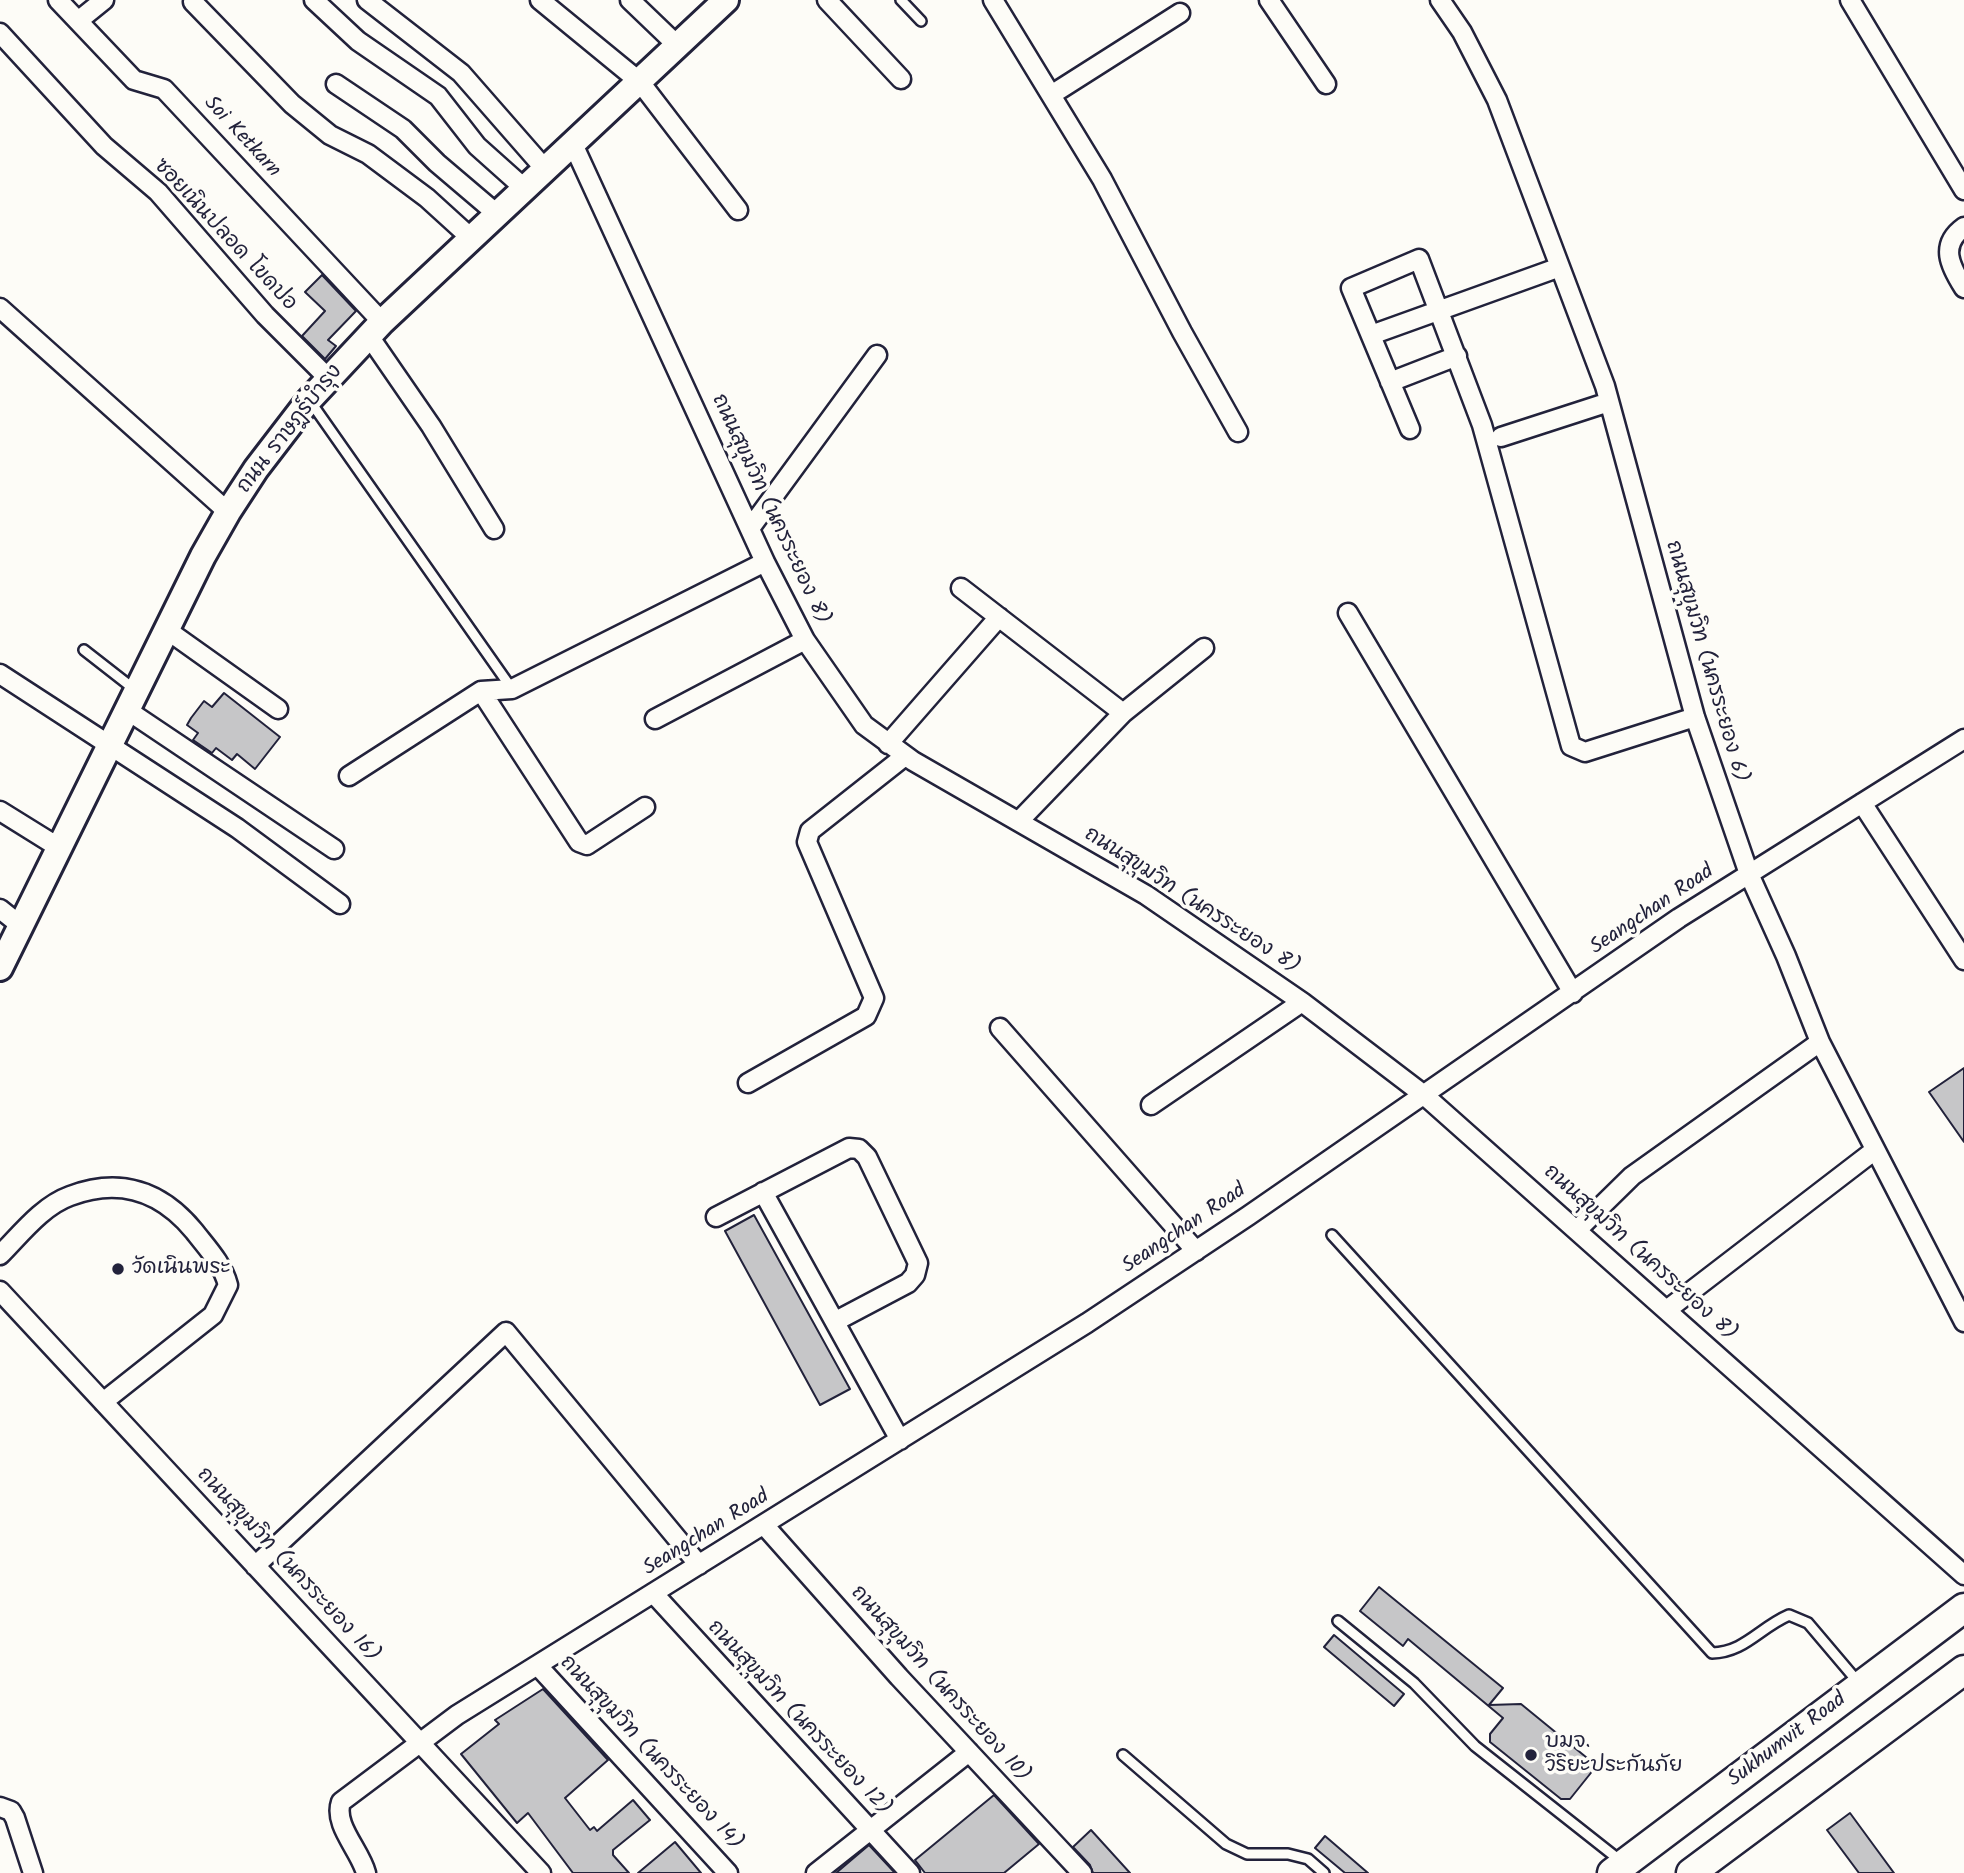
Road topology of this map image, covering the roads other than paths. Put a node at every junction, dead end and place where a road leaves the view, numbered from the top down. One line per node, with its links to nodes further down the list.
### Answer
1 (58, 0): 16 (street, Soi Ketkarn)
2 (104, 0): 16 (street)
3 (314, 0): 27 (street)
4 (367, 0): 26 (street)
5 (540, 0): 21 (street)
6 (630, 0): 19 (street)
7 (726, 0): 19 (street, ถนน ราษฎร์บำรุง)
8 (827, 0): 20 (street)
9 (901, 0): 17 (lane)
10 (1269, 0): 23 (street)
11 (1440, 0): 33 (street, ถนนสุขุมวิท (นครระยอง 6))
12 (1850, 0): 28 (street)
13 (996, 1): 24 (street)
14 (193, 2): 32 (street)
15 (1180, 13): 24 (street)
16 (78, 21): 37 (street, Soi Ketkarn)
17 (921, 21)
18 (0, 33): 41 (street, ซอยเนินปลอด โขดปอ)
19 (679, 47): 21 (street, ถนน ราษฎร์บำรุง)
20 (901, 79)
21 (640, 82): 25 (street, ถนน ราษฎร์บำรุง); 29 (street)
22 (336, 83): 30 (street)
23 (1326, 84)
24 (1051, 95): 46 (street)
25 (573, 144): 26 (street, ถนน ราษฎร์บำรุง); 49 (street, ถนนสุขุมวิท (นครระยอง 8))
26 (545, 169): 27 (street, ถนน ราษฎร์บำรุง)
27 (524, 188): 30 (street, ถนน ราษฎร์บำรุง)
28 (1964, 190)
29 (738, 210)
30 (497, 214): 32 (street, ถนน ราษฎร์บำรุง)
31 (1964, 226): 34 (street)
32 (471, 238): 37 (street, ถนน ราษฎร์บำรุง)
33 (1560, 267): 36 (street); 44 (street, ถนนสุขุมวิท (นครระยอง 6))
34 (1964, 288)
35 (0, 308): 48 (street)
36 (1438, 309): 38 (street); 38 (street); 40 (street)
37 (376, 329): 41 (street, ถนน ราษฎร์บำรุง); 50 (street, Soi Ketkarn)
38 (1371, 335): 42 (street)
39 (877, 355): 49 (street)
40 (1457, 356): 42 (street); 65 (street)
41 (328, 378): 43 (street, ถนน ราษฎร์บำรุง)
42 (1390, 382): 45 (street)
43 (309, 400): 48 (street, ถนน ราษฎร์บำรุง); 60 (lane)
44 (1609, 402): 47 (street); 65 (street, ถนนสุขุมวิท (นครระยอง 6))
45 (1410, 429)
46 (1238, 432)
47 (1502, 437)
48 (228, 512): 55 (street, ถนน ราษฎร์บำรุง)
49 (751, 527): 51 (street, ถนนสุขุมวิท (นครระยอง 8))
50 (494, 529)
51 (765, 562): 56 (street, ถนนสุขุมวิท (นครระยอง 8)); 60 (street)
52 (961, 588): 54 (street)
53 (1348, 613): 84 (street)
54 (999, 617): 64 (street); 68 (street)
55 (167, 630): 62 (street, ถนน ราษฎร์บำรุง); 63 (street)
56 (805, 640): 66 (street); 68 (street, ถนนสุขุมวิท (นครระยอง 8))
57 (1204, 648): 64 (street)
58 (84, 650): 62 (lane)
59 (0, 674): 69 (street)
60 (512, 688): 61 (street)
61 (481, 691): 71 (street); 73 (street)
62 (131, 700): 69 (street, ถนน ราษฎร์บำรุง); 77 (street)
63 (278, 709)
64 (1123, 713): 75 (street)
65 (1695, 717): 78 (street, ถนนสุขุมวิท (นครระยอง 6))
66 (655, 719)
67 (1964, 739): 72 (street, Seangchan Road)
68 (888, 744): 70 (street, ถนนสุขุมวิท (นครระยอง 8))
69 (109, 747): 76 (street, ถนน ราษฎร์บำรุง); 79 (street)
70 (905, 756): 75 (street, ถนนสุขุมวิท (นครระยอง 8)); 88 (street)
71 (349, 776)
72 (1862, 803): 78 (street, Seangchan Road); 82 (street)
73 (645, 807)
74 (0, 811): 76 (street)
75 (1019, 821): 85 (street, ถนนสุขุมวิท (นครระยอง 8))
76 (58, 847): 81 (street, ถนน ราษฎร์บำรุง)
77 (334, 849)
78 (1749, 874): 84 (street, Seangchan Road); 87 (street, ถนนสุขุมวิท (นครระยอง 6))
79 (340, 904)
80 (0, 909): 81 (street)
81 (20, 925): 83 (street, ถนน ราษฎร์บำรุง)
82 (1964, 960)
83 (0, 968)
84 (1573, 993): 89 (street, Seangchan Road)
85 (1302, 1002): 89 (street, ถนนสุขุมวิท (นครระยอง 8)); 90 (street)
86 (1000, 1028): 96 (street)
87 (1820, 1042): 91 (street, ถนนสุขุมวิท (นครระยอง 6)); 94 (street)
88 (748, 1083)
89 (1424, 1095): 94 (street, ถนนสุขุมวิท (นครระยอง 8)); 96 (street, Seangchan Road)
90 (1151, 1105)
91 (1875, 1150): 99 (street); 101 (street, ถนนสุขุมวิท (นครระยอง 6))
92 (763, 1192): 93 (street); 100 (street); 100 (street)
93 (716, 1216)
94 (1578, 1229): 99 (street, ถนนสุขุมวิท (นครระยอง 8))
95 (1332, 1235): 113 (lane)
96 (1196, 1251): 103 (street, Seangchan Road)
97 (0, 1255): 102 (street)
98 (0, 1291): 102 (street, ถนนสุขุมวิท (นครระยอง 16))
99 (1668, 1309): 107 (street, ถนนสุขุมวิท (นครระยอง 8))
100 (836, 1321): 103 (street)
101 (1964, 1322)
102 (103, 1402): 106 (street, ถนนสุขุมวิท (นครระยอง 16))
103 (900, 1440): 104 (street, Seangchan Road)
104 (764, 1525): 105 (street, Seangchan Road); 116 (street, ถนนสุขุมวิท (นครระยอง 10))
105 (699, 1565): 106 (street); 108 (street, Seangchan Road)
106 (255, 1566): 115 (street, ถนนสุขุมวิท (นครระยอง 16))
107 (1964, 1575)
108 (654, 1594): 111 (street, Seangchan Road); 120 (street, ถนนสุขุมวิท (นครระยอง 12))
109 (1964, 1608): 113 (main road, Sukhumvit Road)
110 (1338, 1621): 121 (lane)
111 (538, 1666): 115 (street, Seangchan Road); 125 (street, ถนนสุขุมวิท (นครระยอง 14))
112 (1964, 1670): 118 (main road)
113 (1862, 1686): 114 (main road, Sukhumvit Road)
114 (1811, 1724): 118 (main road); 121 (main road, Sukhumvit Road)
115 (421, 1744): 123 (street, Seangchan Road); 124 (street, ถนนสุขุมวิท (นครระยอง 16))
116 (969, 1752): 120 (street); 128 (street, ถนนสุขุมวิท (นครระยอง 10))
117 (1123, 1755): 129 (lane)
118 (1840, 1762): 130 (main road)
119 (0, 1807): 122 (street)
120 (870, 1830): 126 (street); 127 (street, ถนนสุขุมวิท (นครระยอง 12))
121 (1618, 1868)
122 (33, 1873)
123 (366, 1873)
124 (541, 1873)
125 (728, 1873)
126 (816, 1873)
127 (910, 1873)
128 (1082, 1873)
129 (1324, 1873)
130 (1690, 1873)

